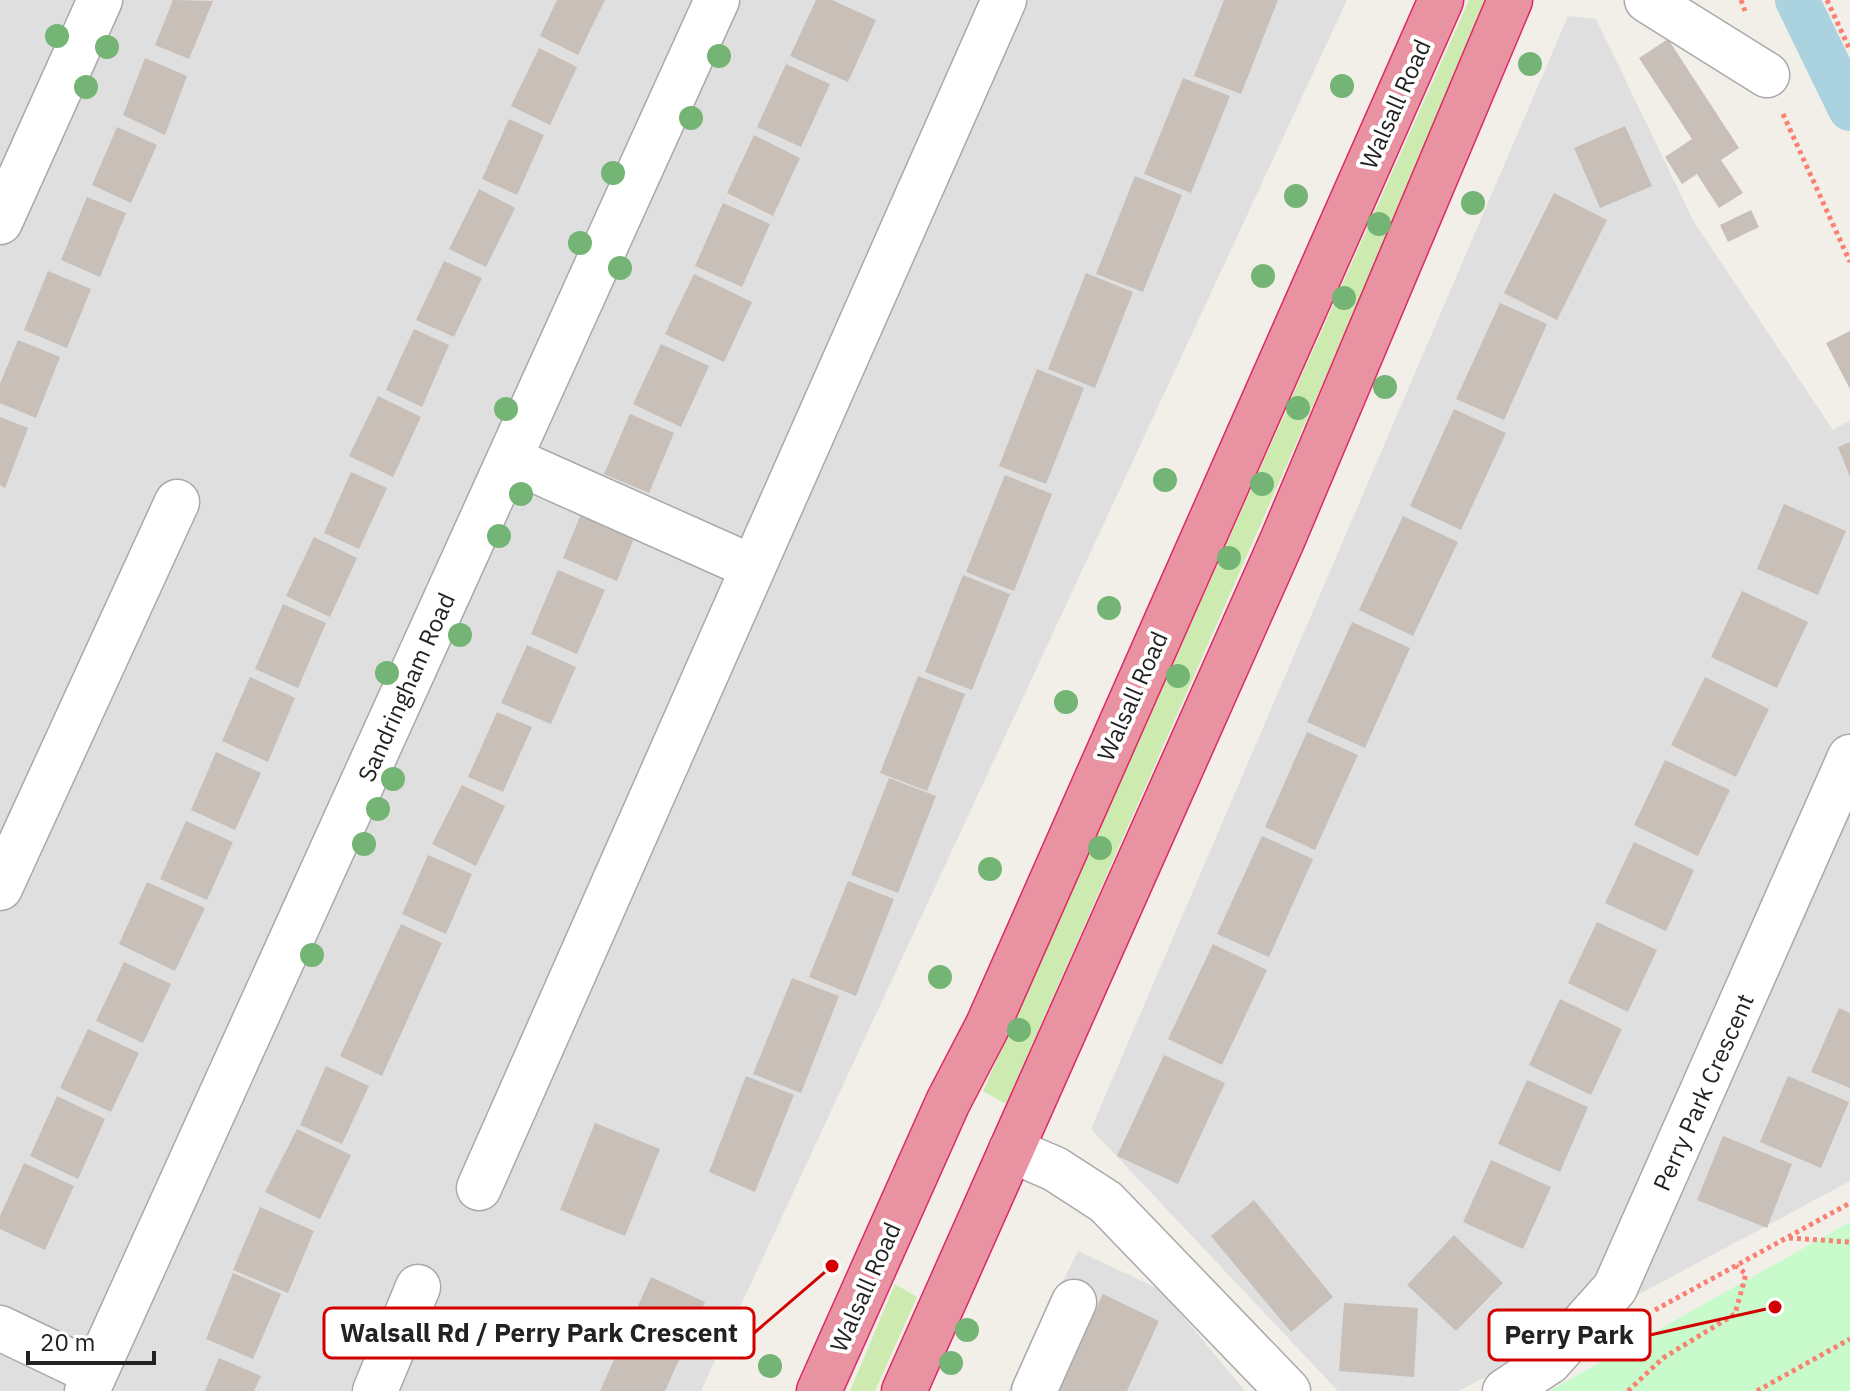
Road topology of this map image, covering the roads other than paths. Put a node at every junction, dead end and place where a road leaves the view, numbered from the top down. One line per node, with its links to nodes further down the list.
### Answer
1 (100, 0): 8 (street)
2 (717, 0): 9 (street, Sandringham Road)
3 (1004, 0): 11 (street)
4 (1441, 0): 21 (highway, Walsall Road)
5 (1510, 0): 14 (highway)
6 (1647, 0): 7 (street)
7 (1767, 75)
8 (0, 222)
9 (510, 459): 11 (street); 19 (street, Sandringham Road)
10 (177, 502): 13 (street)
11 (752, 567): 15 (street)
12 (1850, 757): 25 (street, Perry Park Crescent)
13 (0, 888)
14 (1011, 1150): 22 (highway); 24 (street)
15 (479, 1188)
16 (418, 1287): 20 (street)
17 (1074, 1302): 23 (street)
18 (0, 1328): 19 (street)
19 (91, 1382)
20 (375, 1391)
21 (819, 1391)
22 (904, 1391)
23 (1034, 1391)
24 (1288, 1391)
25 (1505, 1391)

